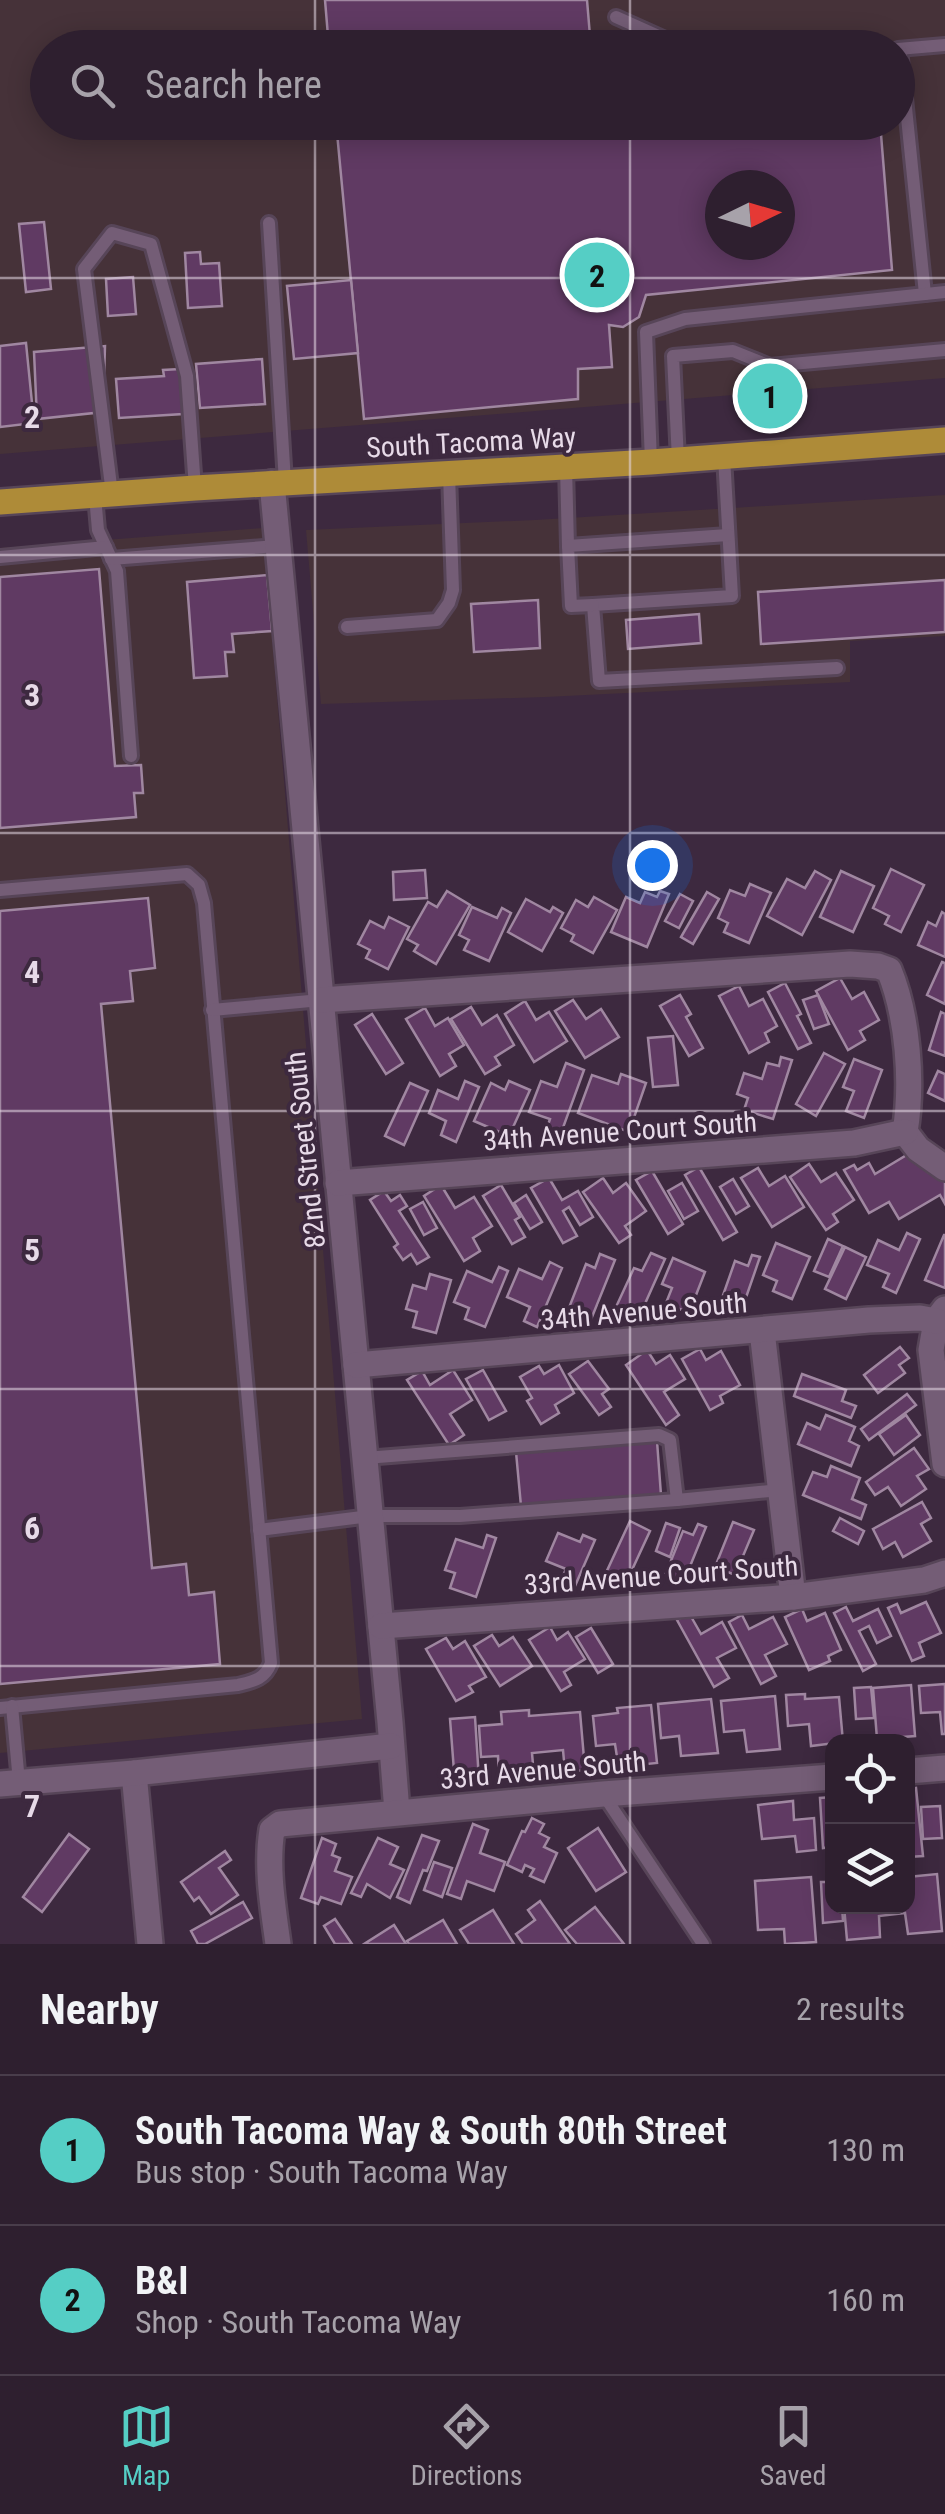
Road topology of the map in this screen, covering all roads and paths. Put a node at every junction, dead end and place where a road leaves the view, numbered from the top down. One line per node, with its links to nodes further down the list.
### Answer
1 (616, 18): 2 (lane)
2 (644, 30)
3 (945, 46): 4 (lane)
4 (915, 48)
5 (909, 140): 8 (lane)
6 (269, 224): 16 (lane)
7 (945, 292): 8 (lane)
8 (925, 294): 13 (lane)
9 (945, 350): 12 (lane)
10 (945, 440): 11 (main road, South Tacoma Way)
11 (724, 457): 12 (main road, South Tacoma Way); 20 (lane)
12 (678, 460): 13 (main road, South Tacoma Way)
13 (651, 462): 14 (main road, South Tacoma Way)
14 (566, 467): 15 (main road, South Tacoma Way); 22 (lane)
15 (449, 474): 16 (main road, South Tacoma Way); 26 (lane)
16 (278, 483): 17 (main road, South Tacoma Way); 21 (street, 82nd Street South)
17 (195, 488): 18 (main road, South Tacoma Way); 18 (lane)
18 (104, 495): 19 (main road, South Tacoma Way); 23 (lane)
19 (0, 502)
20 (728, 535): 22 (lane); 25 (lane)
21 (277, 546): 23 (lane); 30 (street, 82nd Street South)
22 (568, 546): 25 (lane)
23 (109, 553): 24 (lane); 28 (lane)
24 (0, 558)
25 (594, 605): 27 (lane)
26 (347, 628)
27 (837, 668)
28 (131, 756)
29 (0, 890): 31 (lane)
30 (320, 1000): 31 (lane); 32 (street); 34 (street, 82nd Street South)
31 (212, 1010): 43 (lane)
32 (905, 1132): 33 (street); 34 (street, 34th Avenue Court South)
33 (945, 1168)
34 (338, 1183): 37 (street, 82nd Street South)
35 (941, 1315): 36 (street, 34th Avenue South); 39 (street)
36 (762, 1332): 37 (street, 34th Avenue South); 40 (street)
37 (356, 1365): 38 (street, 82nd Street South)
38 (365, 1458): 41 (lane); 42 (street, 82nd Street South)
39 (945, 1464)
40 (780, 1490): 41 (lane); 45 (street)
41 (677, 1500): 42 (lane)
42 (370, 1516): 43 (lane); 46 (street, 82nd Street South)
43 (260, 1530): 47 (lane)
44 (945, 1573): 45 (street, 33rd Avenue Court South)
45 (793, 1596): 46 (street, 33rd Avenue Court South)
46 (381, 1626): 48 (street, 82nd Street South)
47 (6, 1707): 53 (lane)
48 (391, 1746): 51 (street); 55 (street, 82nd Street South)
49 (945, 1768): 50 (street)
50 (915, 1770)
51 (134, 1773): 53 (street); 56 (street)
52 (825, 1778): 54 (street, 33rd Avenue South)
53 (9, 1783)
54 (603, 1794): 55 (street, 33rd Avenue South); 58 (lane)
55 (396, 1812): 57 (street, 33rd Avenue South)
56 (150, 1944)
57 (278, 1944)
58 (703, 1944)

